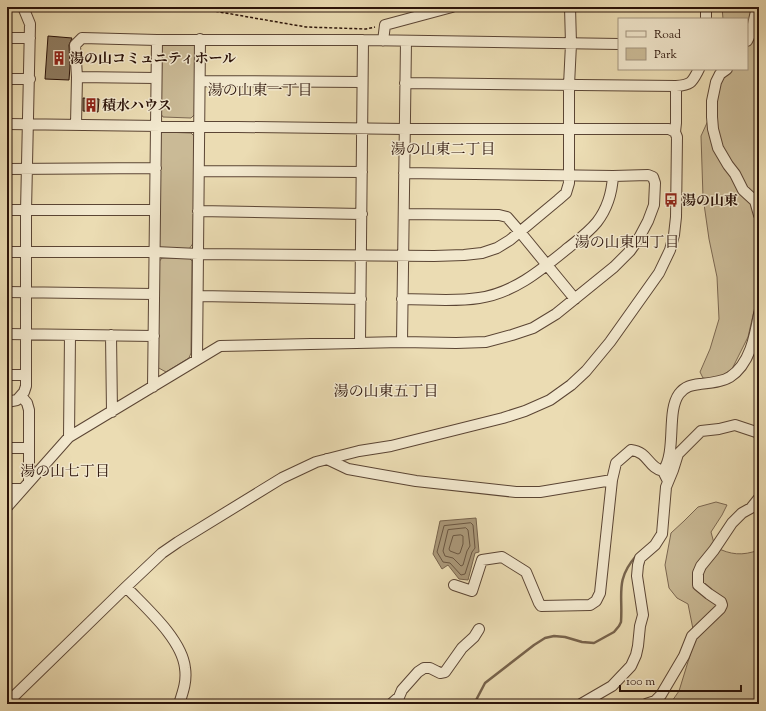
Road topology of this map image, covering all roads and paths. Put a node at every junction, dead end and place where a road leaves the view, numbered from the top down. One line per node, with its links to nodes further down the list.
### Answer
1 (23, 7): 10 (street)
2 (191, 7): 8 (path)
3 (452, 7): 8 (street)
4 (570, 7): 17 (street)
5 (706, 7): 7 (street)
6 (757, 7): 12 (street)
7 (706, 18)
8 (385, 25): 15 (street)
9 (7, 38): 10 (street)
10 (30, 38): 24 (street)
11 (200, 39): 13 (street); 14 (street); 25 (street)
12 (748, 39)
13 (157, 40): 21 (street); 22 (street)
14 (363, 40): 15 (street); 26 (street)
15 (384, 41): 16 (street)
16 (406, 41): 17 (street); 27 (street)
17 (571, 44): 18 (street); 28 (street)
18 (618, 44)
19 (698, 70): 29 (street)
20 (726, 70): 53 (street)
21 (76, 77): 22 (street); 31 (street)
22 (156, 78): 33 (street)
23 (7, 79): 24 (street)
24 (30, 79): 32 (street)
25 (200, 81): 26 (street); 34 (street)
26 (362, 82): 35 (street)
27 (405, 83): 28 (street); 36 (street)
28 (569, 85): 29 (street); 37 (street)
29 (676, 86): 38 (street)
30 (7, 124): 32 (street)
31 (76, 124): 32 (street); 33 (street)
32 (28, 125): 41 (street)
33 (156, 126): 34 (street); 39 (street)
34 (199, 126): 35 (street); 42 (street)
35 (363, 128): 36 (street); 43 (street)
36 (405, 129): 37 (street); 44 (street)
37 (570, 130): 38 (street); 45 (street)
38 (675, 132): 88 (street)
39 (156, 168): 41 (street); 48 (street)
40 (7, 169): 41 (street)
41 (27, 169): 49 (street)
42 (199, 171): 43 (street); 50 (street)
43 (362, 172): 51 (street)
44 (404, 173): 45 (street); 52 (street)
45 (570, 175): 46 (street); 54 (street)
46 (613, 176): 61 (street); 68 (street)
47 (7, 210): 49 (street)
48 (155, 210): 49 (street); 57 (street)
49 (26, 211): 56 (street)
50 (198, 211): 51 (street); 58 (street)
51 (362, 214): 59 (street)
52 (404, 214): 54 (street); 60 (street)
53 (759, 214)
54 (520, 232): 60 (street); 61 (street)
55 (7, 252): 56 (street)
56 (26, 252): 57 (street); 63 (street)
57 (155, 252): 58 (street); 64 (street)
58 (198, 254): 59 (street); 65 (street)
59 (362, 256): 60 (street); 66 (street)
60 (402, 256): 67 (street)
61 (546, 266): 67 (street); 68 (street)
62 (7, 292): 63 (street)
63 (26, 292): 64 (street); 71 (street)
64 (154, 294): 74 (street)
65 (198, 296): 66 (street); 77 (street)
66 (361, 299): 76 (street)
67 (402, 299): 75 (street)
68 (575, 299): 75 (street)
69 (759, 314): 89 (street)
70 (7, 334): 71 (street)
71 (26, 334): 72 (street); 79 (street)
72 (70, 335): 73 (street); 85 (street)
73 (111, 335): 74 (street); 83 (street)
74 (154, 336): 80 (street)
75 (402, 342): 76 (street)
76 (360, 343): 77 (street)
77 (197, 360): 80 (street)
78 (7, 375): 79 (street)
79 (26, 375): 81 (street)
80 (153, 387): 83 (street)
81 (22, 397): 82 (street); 87 (street)
82 (7, 402)
83 (112, 412): 85 (street)
84 (759, 433): 92 (street)
85 (69, 437): 91 (street)
86 (7, 448): 87 (street)
87 (28, 448): 91 (street)
88 (327, 459): 90 (street); 98 (street)
89 (663, 471): 90 (street); 92 (street)
90 (612, 480): 97 (street)
91 (29, 481): 94 (street)
92 (668, 481): 103 (street)
93 (7, 489): 94 (street)
94 (22, 489): 96 (street)
95 (759, 498): 104 (street)
96 (7, 506)
97 (454, 586)
98 (126, 587): 100 (street); 101 (street)
99 (479, 629): 102 (street)
100 (7, 703)
101 (179, 704)
102 (391, 704)
103 (581, 704)
104 (646, 704)

